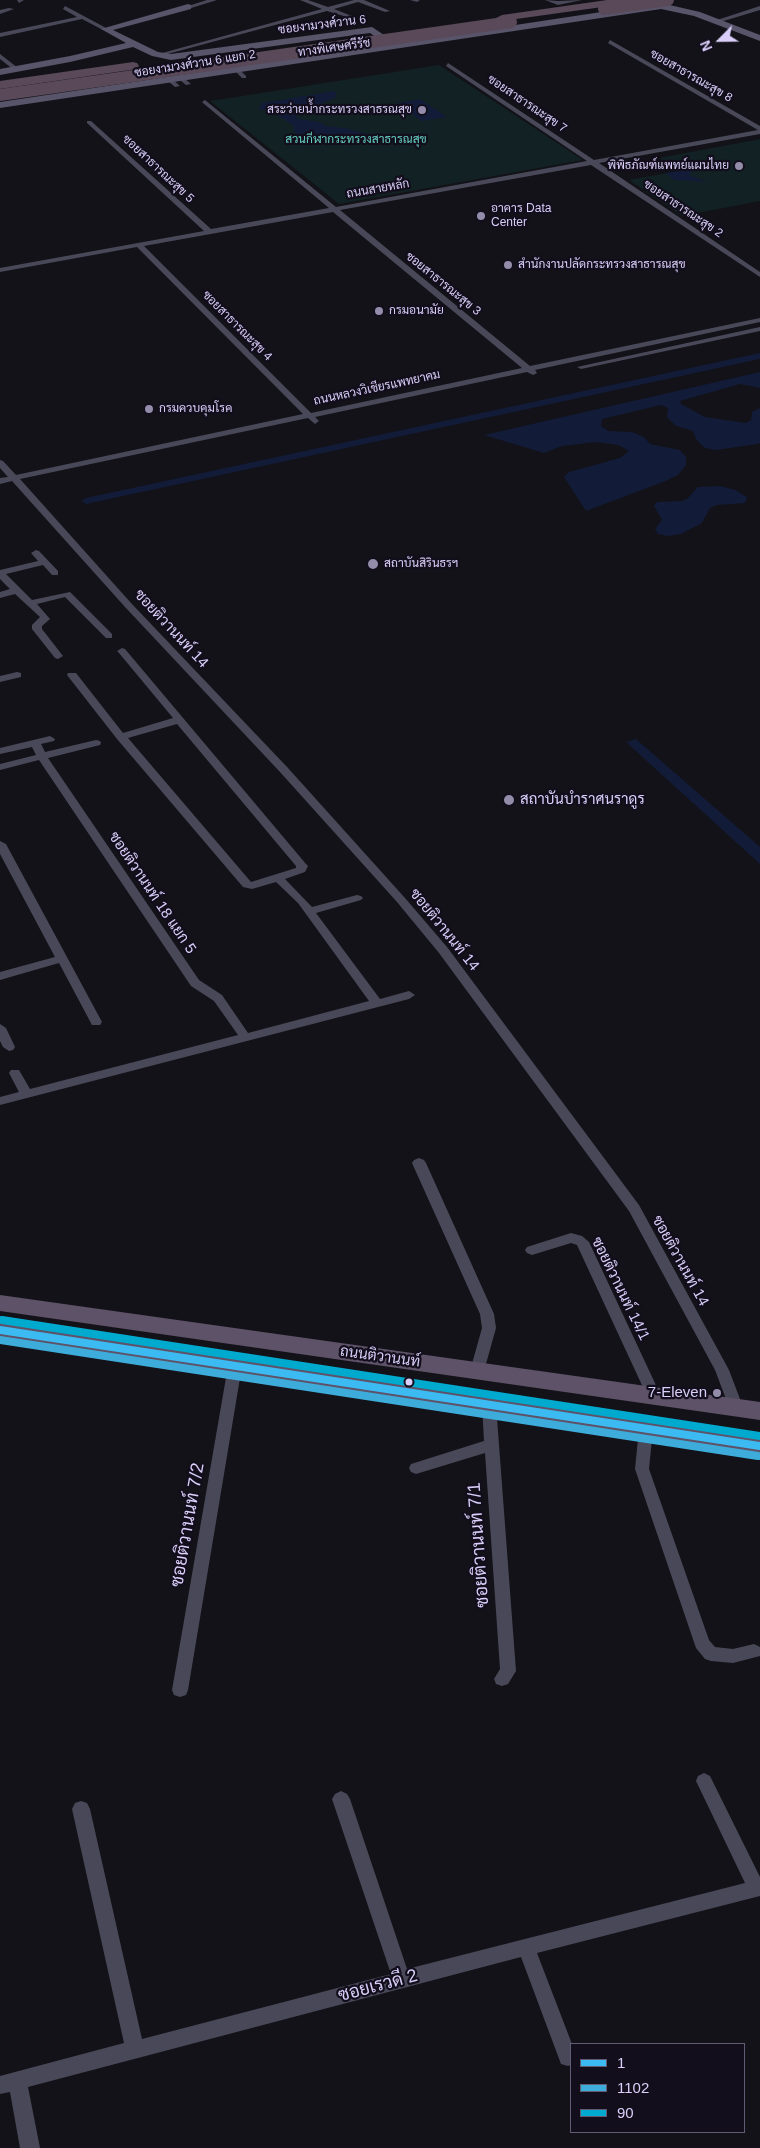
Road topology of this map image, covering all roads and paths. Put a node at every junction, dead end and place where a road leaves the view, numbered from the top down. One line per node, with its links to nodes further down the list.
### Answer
1 (176, 0): 11 (street)
2 (214, 0): 11 (street)
3 (303, 0): 15 (street)
4 (358, 0): 15 (street); 17 (street)
5 (413, 0): 6 (street)
6 (417, 0)
7 (548, 0): 8 (street)
8 (579, 0)
9 (634, 0): 10 (street); 22 (highway, ทางพิเศษศรีรัช)
10 (665, 3): 22 (highway, ทางพิเศษศรีรัช, bridge); 23 (street); 29 (street)
11 (188, 7): 24 (street)
12 (65, 8): 16 (street)
13 (760, 8): 23 (street)
14 (11, 9): 18 (street)
15 (328, 9): 20 (street); 30 (street)
16 (72, 11): 19 (street); 21 (street)
17 (387, 11)
18 (0, 12)
19 (83, 17): 21 (street); 24 (street)
20 (355, 19)
21 (68, 20): 25 (street)
22 (506, 20): 35 (highway); 37 (highway, ทางพิเศษศรีรัช); 38 (highway, bridge); 39 (highway, ทางพิเศษศรีรัช, bridge)
23 (717, 21): 26 (street)
24 (105, 29): 28 (street)
25 (0, 35)
26 (760, 38)
27 (610, 42): 44 (street, ซอยสาธารณะสุข 8)
28 (133, 44): 30 (street, ซอยงามวงศ์วาน 6); 33 (street)
29 (394, 46): 30 (street, ซอยงามวงศ์วาน 6); 42 (street, ซอยงามวงศ์วาน 6 แยก 2)
30 (158, 55)
31 (0, 56): 33 (street)
32 (448, 65): 45 (street, ซอยสาธารณะสุข 7)
33 (16, 69): 34 (street)
34 (0, 72)
35 (33, 80): 36 (highway); 38 (highway)
36 (0, 85)
37 (0, 89)
38 (46, 94): 40 (highway)
39 (0, 95)
40 (0, 100)
41 (205, 102): 46 (street, ซอยสาธารณะสุข 3)
42 (0, 105)
43 (90, 122): 47 (street, ซอยสาธารณะสุข 5)
44 (760, 131): 45 (street, ถนนสายหลัก)
45 (594, 162): 46 (street, ถนนสายหลัก); 50 (street, ซอยสาธารณะสุข 2)
46 (335, 210): 47 (street, ถนนสายหลัก); 53 (street, ซอยสาธารณะสุข 3)
47 (211, 232): 48 (street, ถนนสายหลัก)
48 (140, 246): 49 (street, ถนนสายหลัก); 55 (street, ซอยสาธารณะสุข 4)
49 (0, 270)
50 (760, 275)
51 (760, 320): 53 (street, ถนนหลวงวิเชียรแพทยาคม)
52 (760, 330): 54 (street, ถนนหลวงวิเชียรแพทยาคม)
53 (529, 369): 54 (street, ซอยสาธารณะสุข 3); 55 (street, ถนนหลวงวิเชียรแพทยาคม)
54 (537, 376): 55 (street, ถนนหลวงวิเชียรแพทยาคม)
55 (314, 419): 58 (street, ถนนหลวงวิเชียรแพทยาคม)
56 (0, 463): 58 (street)
57 (0, 481): 58 (street, ถนนหลวงวิเชียรแพทยาคม)
58 (18, 482): 59 (street, ถนนหลวงวิเชียรแพทยาคม); 105 (street, ซอยติวานนท์ 14)
59 (0, 490)
60 (36, 553): 61 (street)
61 (45, 562): 62 (street); 63 (street)
62 (55, 573)
63 (1, 576): 64 (street)
64 (18, 590): 65 (street); 66 (street)
65 (0, 595)
66 (31, 603): 67 (street); 69 (street)
67 (108, 636)
68 (122, 651): 73 (street)
69 (58, 656)
70 (17, 675): 72 (street)
71 (72, 675): 74 (street)
72 (0, 679)
73 (178, 720): 74 (street); 83 (street)
74 (121, 737): 83 (street)
75 (50, 739): 76 (street)
76 (35, 743): 78 (street); 79 (street, ซอยติวานนท์ 18 แยก 5)
77 (96, 743): 79 (street)
78 (0, 751)
79 (43, 758): 80 (street); 92 (street, ซอยติวานนท์ 18 แยก 5)
80 (0, 768)
81 (0, 844): 82 (street)
82 (6, 866): 86 (street)
83 (278, 878): 85 (street)
84 (357, 898): 85 (street)
85 (309, 911): 89 (street)
86 (62, 959): 87 (street); 90 (street)
87 (0, 976)
88 (409, 995): 89 (street)
89 (376, 1002): 92 (street)
90 (96, 1022)
91 (0, 1028): 93 (street)
92 (245, 1037): 95 (street)
93 (9, 1047)
94 (15, 1072): 95 (street)
95 (26, 1094): 96 (street)
96 (0, 1100)
97 (419, 1162): 102 (street)
98 (532, 1250): 103 (street, ซอยติวานนท์ 14/1)
99 (0, 1304): 102 (main road, ถนนติวานนท์)
100 (0, 1330): 101 (main road, ถนนติวานนท์)
101 (235, 1366): 104 (main road, ถนนติวานนท์); 113 (street, ซอยติวานนท์ 7/2)
102 (477, 1371): 103 (main road, ถนนติวานนท์)
103 (654, 1396): 105 (main road, ถนนติวานนท์)
104 (489, 1405): 107 (main road, ถนนติวานนท์); 108 (street, ซอยติวานนท์ 7/1)
105 (736, 1408): 106 (main road, ถนนติวานนท์)
106 (760, 1411)
107 (646, 1429): 109 (main road, ถนนติวานนท์); 111 (street)
108 (492, 1445): 110 (street); 112 (street, ซอยติวานนท์ 7/1)
109 (760, 1446)
110 (416, 1468)
111 (754, 1651)
112 (502, 1679)
113 (180, 1690)
114 (704, 1781): 117 (street, ซอยเรวดี 2)
115 (341, 1799): 119 (street)
116 (81, 1809): 120 (street)
117 (758, 1889): 118 (street, ซอยเรวดี 2)
118 (526, 1947): 119 (street, ซอยเรวดี 2); 121 (street)
119 (402, 1980): 120 (street, ซอยเรวดี 2)
120 (134, 2049): 122 (street, ซอยเรวดี 2)
121 (568, 2057)
122 (8, 2082): 123 (street)
123 (30, 2148)

